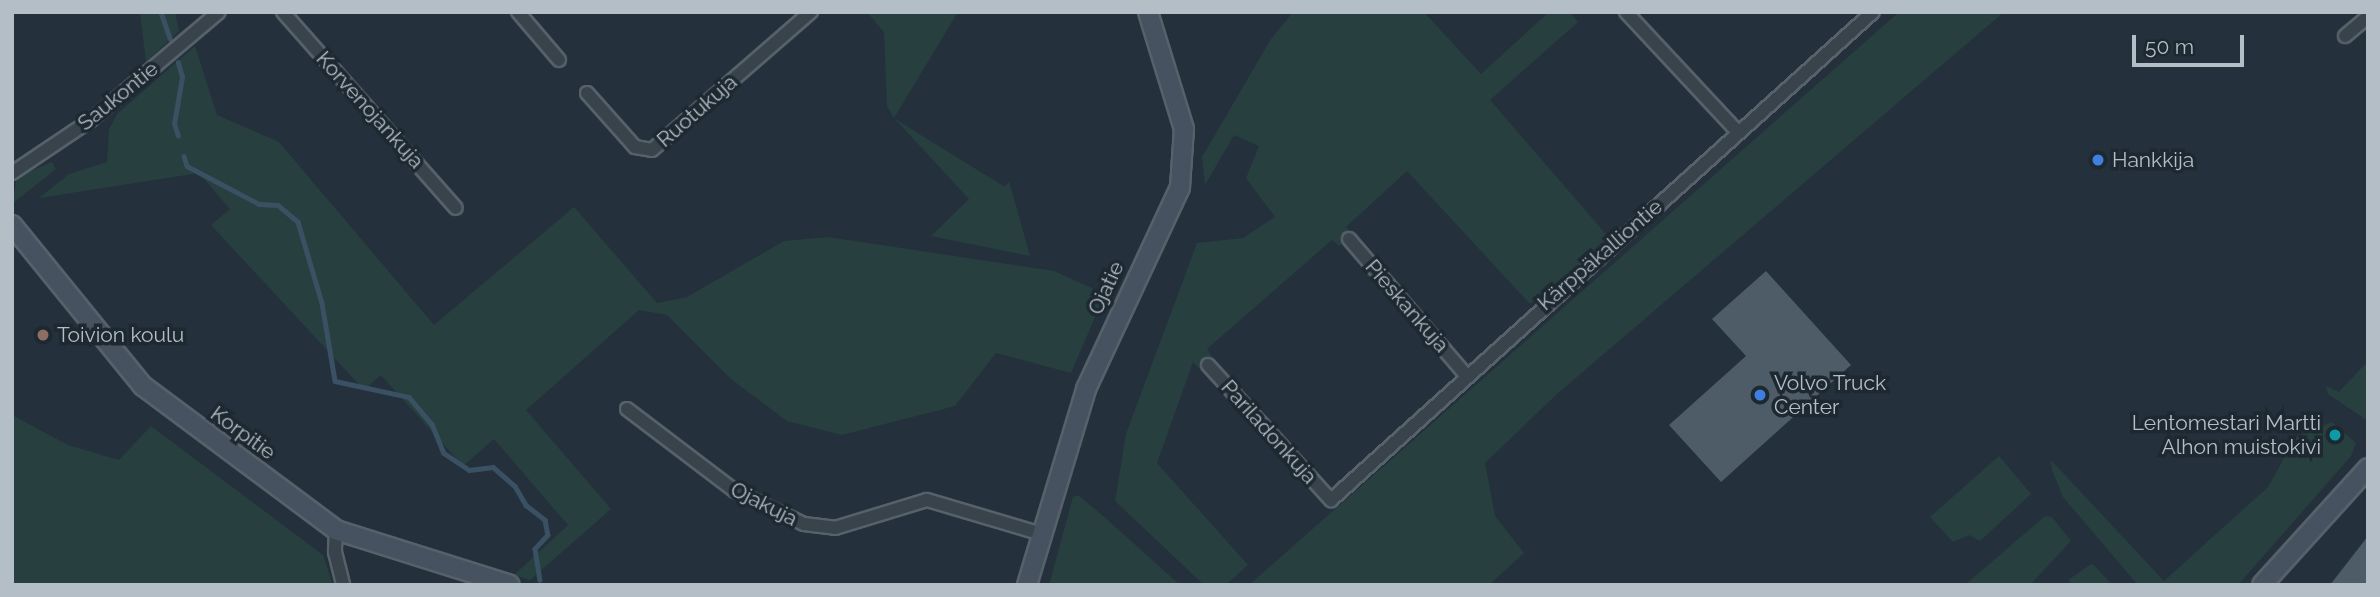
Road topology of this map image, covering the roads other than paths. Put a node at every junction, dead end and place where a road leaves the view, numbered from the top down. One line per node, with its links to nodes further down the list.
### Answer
1 (219, 12): 13 (street, Saukontie)
2 (283, 12): 14 (street, Korvenojankuja)
3 (518, 12): 10 (street)
4 (811, 12): 11 (street, Ruotukuja)
5 (1148, 12): 23 (street, Ojatie)
6 (1626, 12): 12 (street)
7 (1872, 12): 12 (street, Kärppäkalliontie)
8 (2368, 17): 9 (street)
9 (2345, 36)
10 (559, 60)
11 (587, 93)
12 (1738, 132): 18 (street, Kärppäkalliontie)
13 (12, 173)
14 (456, 208)
15 (12, 225): 22 (street, Korpitie)
16 (1349, 239): 18 (street, Pieskankuja)
17 (1208, 365): 21 (street, Pariladonkuja)
18 (1465, 374): 21 (street, Kärppäkalliontie)
19 (627, 409): 23 (street, Ojakuja)
20 (2368, 467): 27 (street)
21 (1331, 500)
22 (336, 530): 24 (street); 25 (street, Korpitie)
23 (1042, 534): 26 (street, Ojatie)
24 (343, 585)
25 (510, 585)
26 (1027, 585)
27 (2262, 585)

